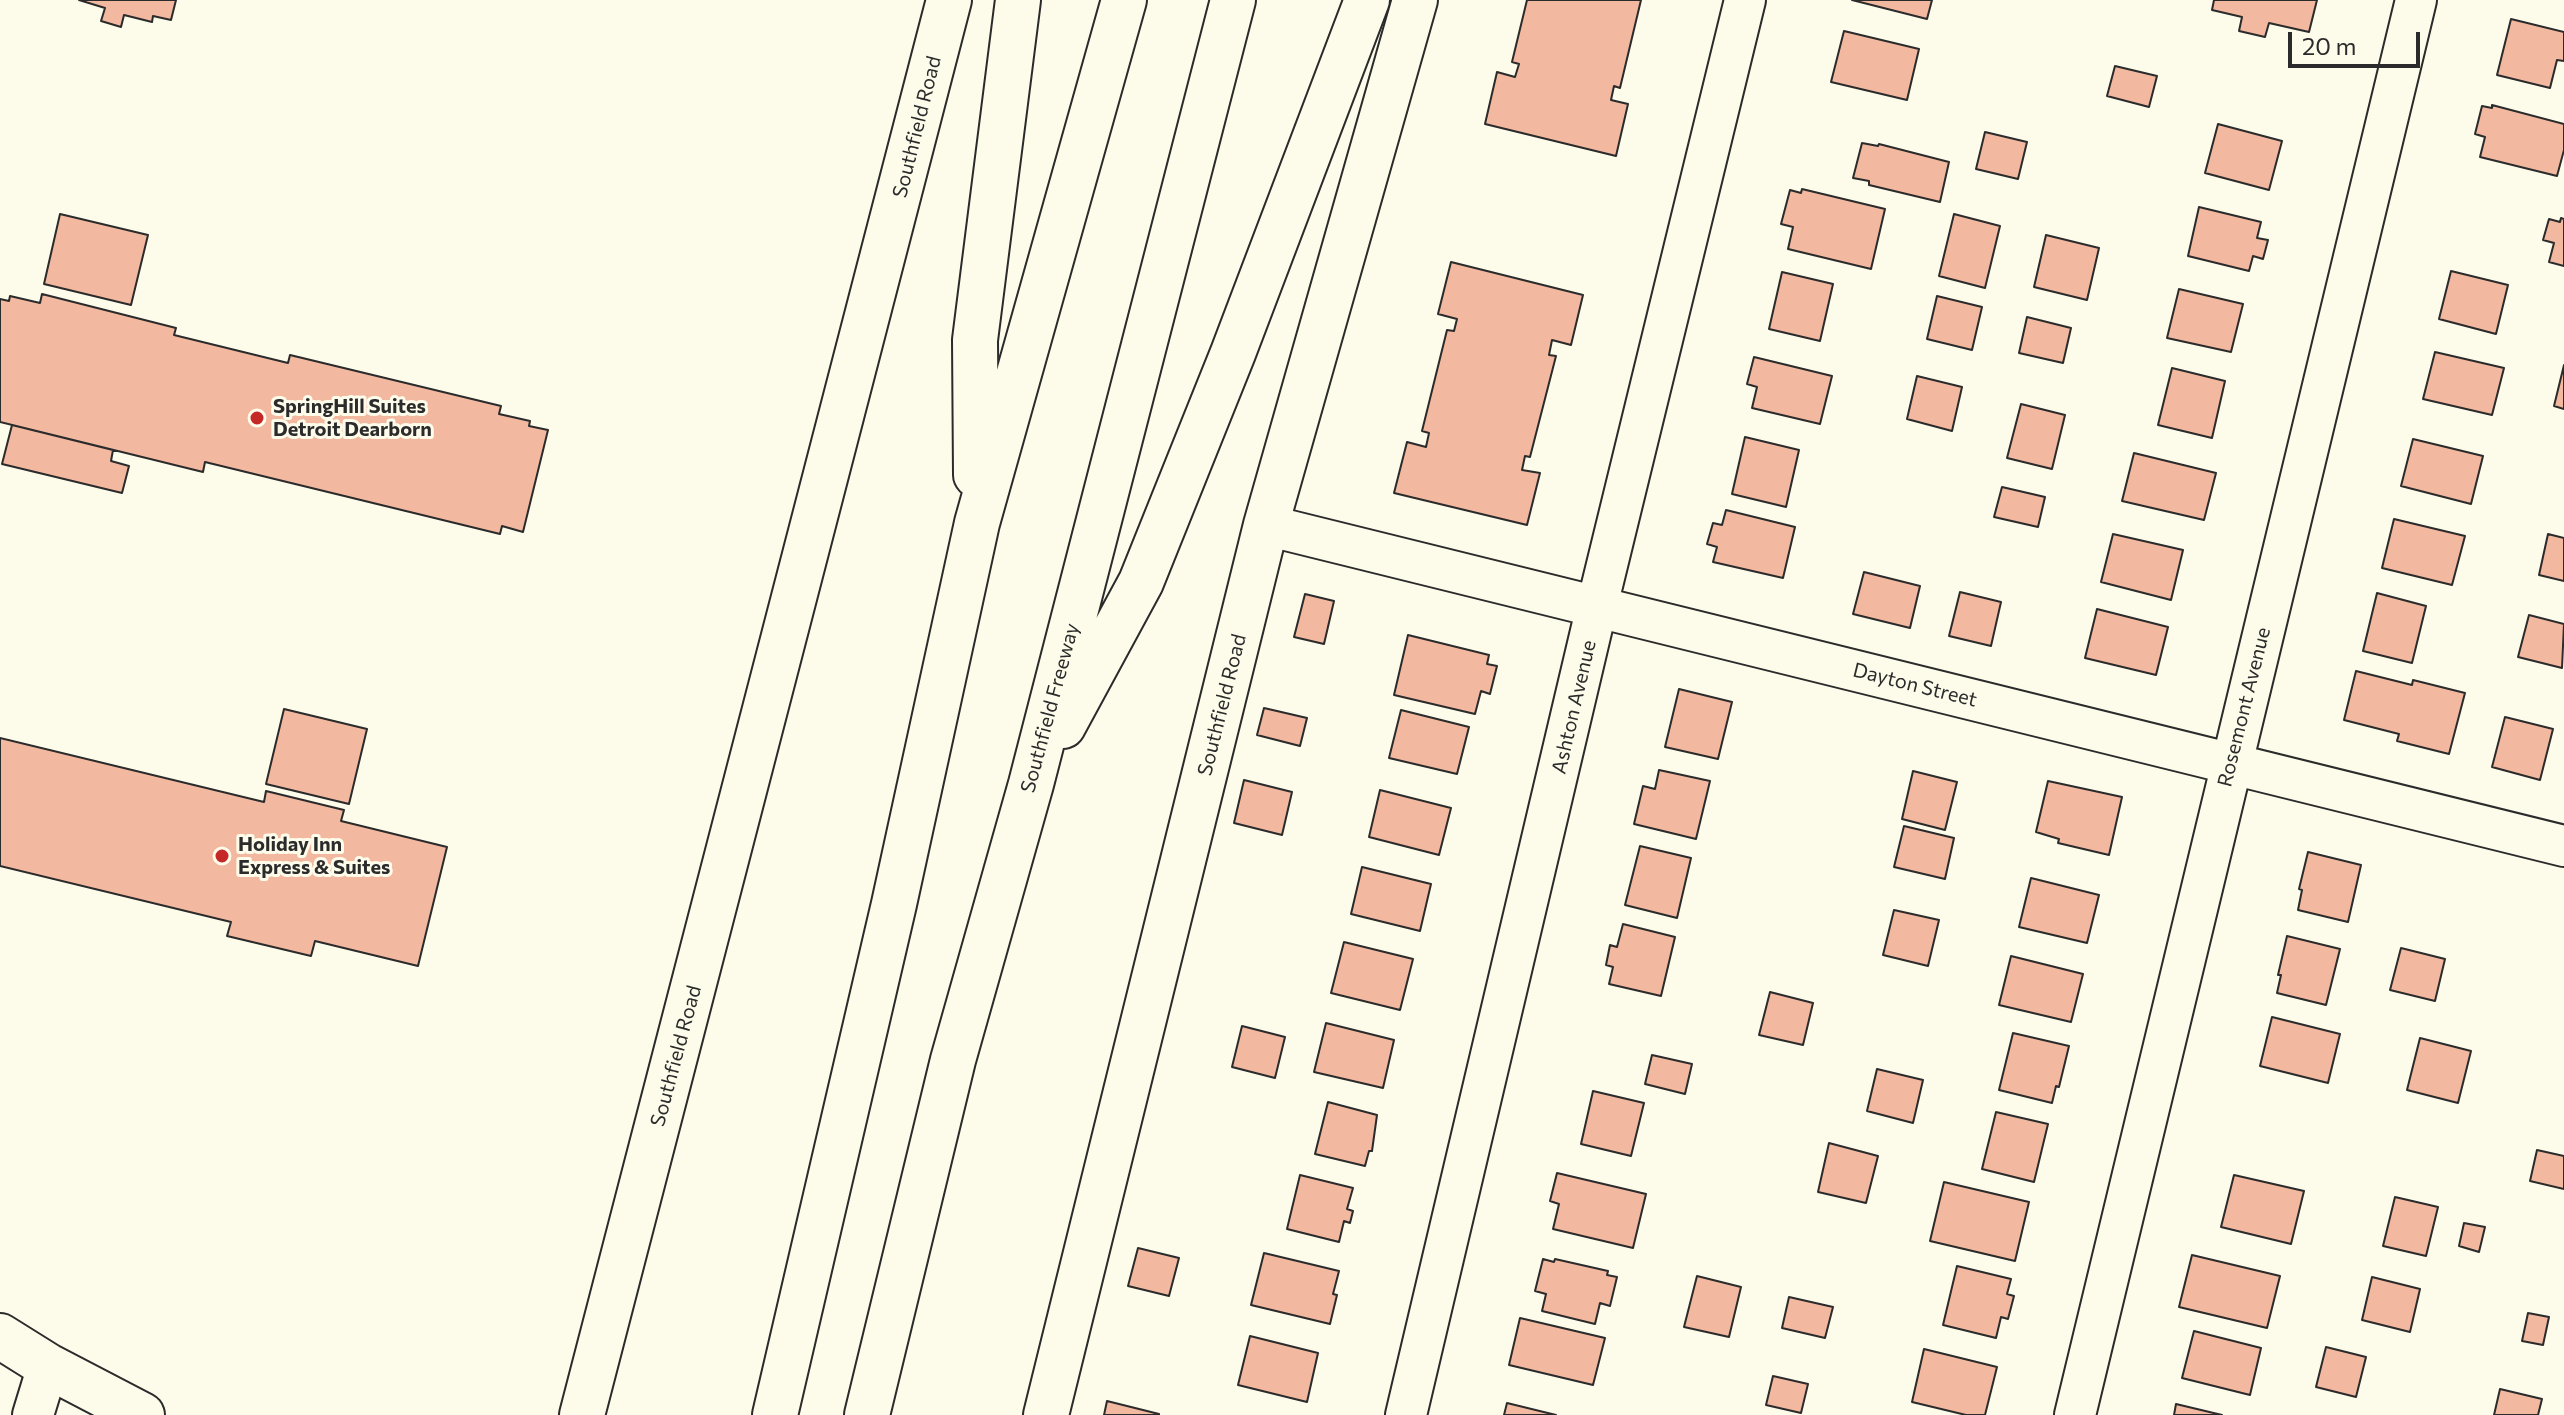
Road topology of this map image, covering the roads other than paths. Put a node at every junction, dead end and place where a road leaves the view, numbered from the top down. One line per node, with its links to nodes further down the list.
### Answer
1 (949, 0): 19 (main road, Southfield Road)
2 (1018, 0): 9 (main road)
3 (1124, 0): 9 (main road)
4 (1233, 0): 13 (main road, Southfield Freeway)
5 (1367, 0): 13 (main road)
6 (1415, 0): 10 (main road, Southfield Road)
7 (1745, 0): 11 (street, Ashton Avenue)
8 (2416, 0): 12 (street, Rosemont Avenue)
9 (977, 523): 20 (main road)
10 (1266, 525): 11 (street, Dayton Street); 22 (main road, Southfield Road)
11 (1597, 606): 12 (street, Dayton Street); 23 (street, Ashton Avenue)
12 (2231, 763): 14 (street, Dayton Street); 24 (street, Rosemont Avenue)
13 (1031, 784): 21 (main road, Southfield Freeway)
14 (2564, 846)
15 (0, 1336): 16 (main road)
16 (48, 1366): 17 (street); 18 (main road)
17 (33, 1415)
18 (142, 1415)
19 (582, 1415)
20 (775, 1415)
21 (867, 1415)
22 (1046, 1415)
23 (1406, 1415)
24 (2075, 1415)

